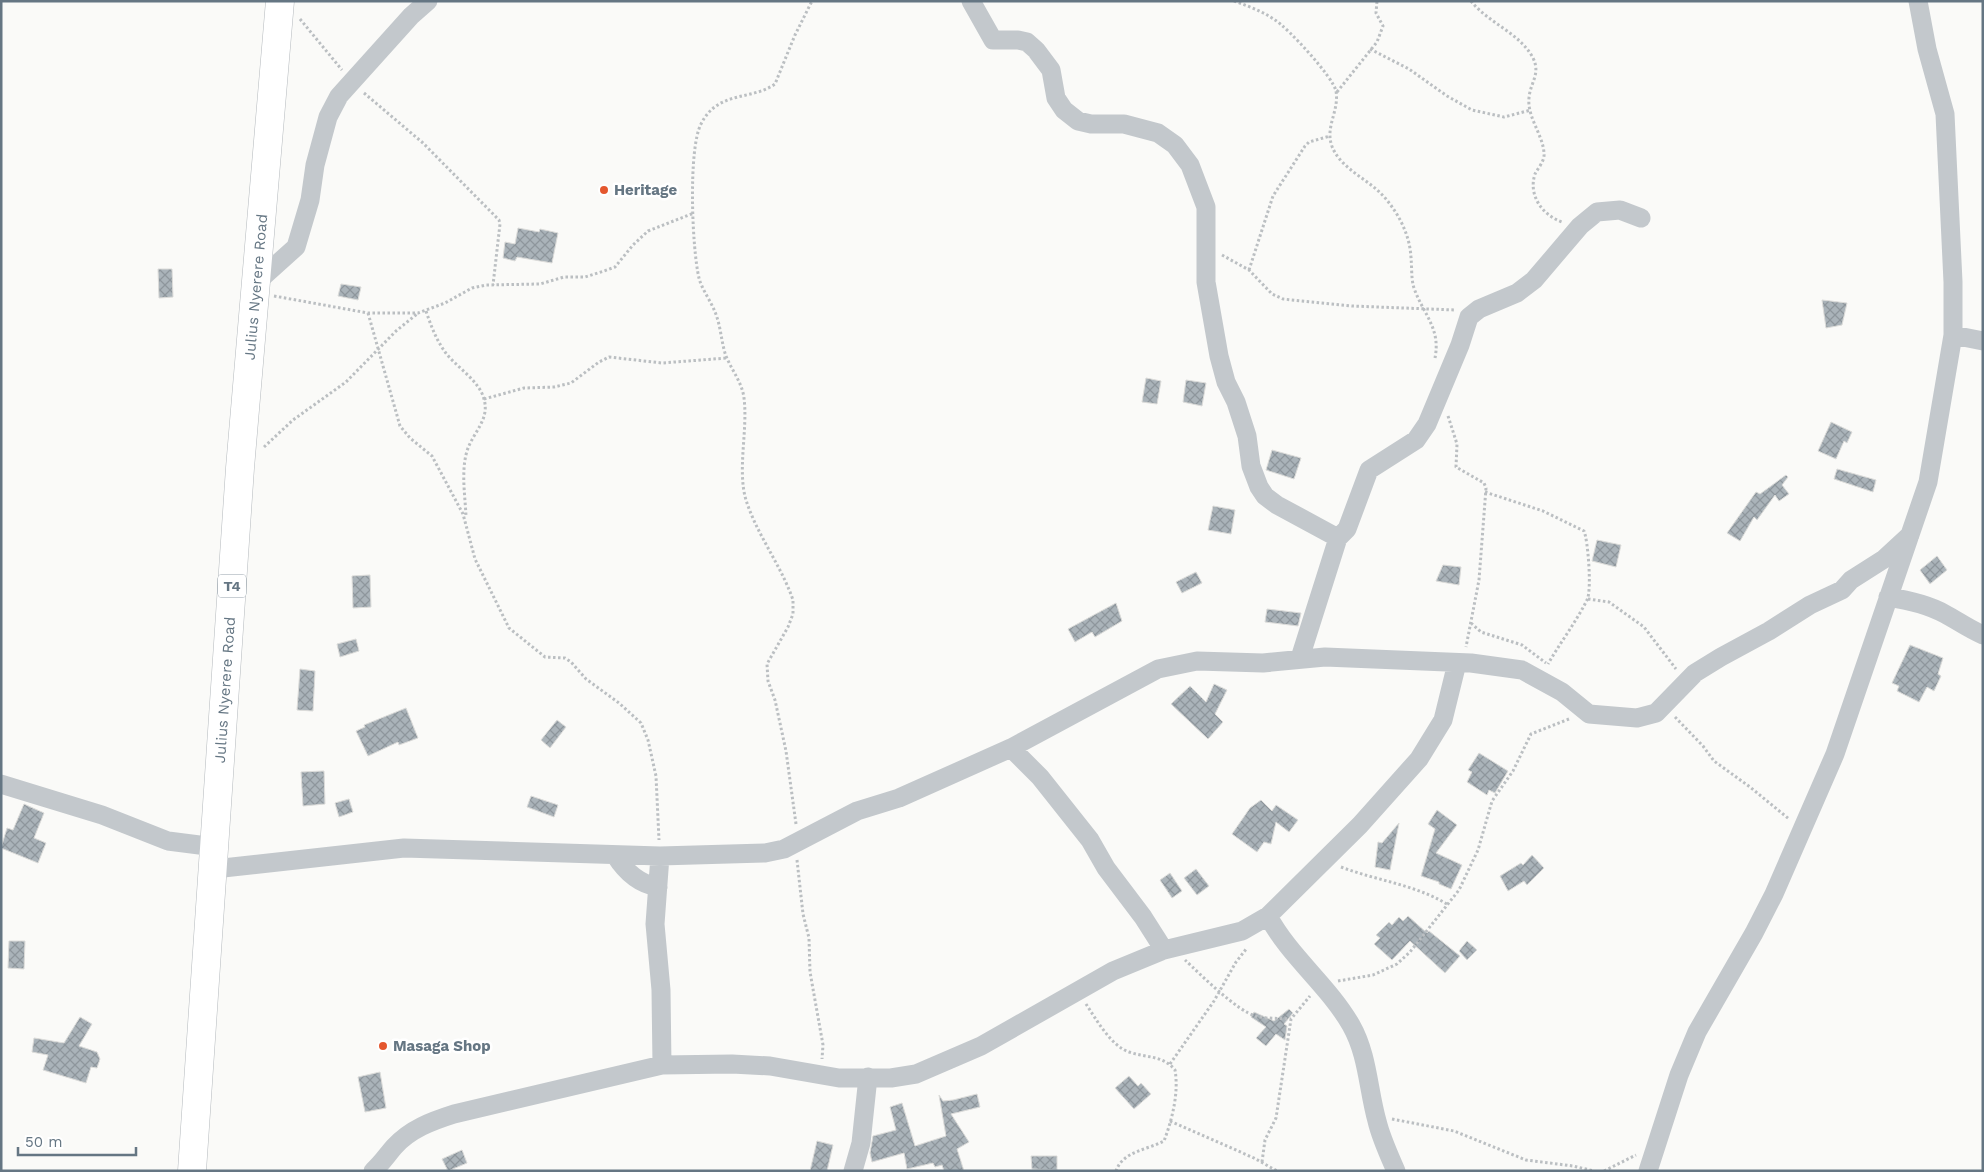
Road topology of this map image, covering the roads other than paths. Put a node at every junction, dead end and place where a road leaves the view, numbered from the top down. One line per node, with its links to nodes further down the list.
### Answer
1 (428, 1): 6 (street)
2 (971, 1): 10 (street)
3 (1918, 1): 7 (street)
4 (288, 8): 6 (highway, Julius Nyerere Road / T4)
5 (1641, 218): 10 (street)
6 (256, 288): 19 (highway, Julius Nyerere Road / T4)
7 (1953, 335): 8 (street); 9 (street)
8 (1983, 341)
9 (1910, 535): 11 (street); 14 (street)
10 (1338, 538): 13 (street)
11 (1888, 597): 12 (street); 29 (street)
12 (1983, 636)
13 (1300, 658): 14 (street); 15 (street)
14 (1460, 663): 21 (street)
15 (1011, 748): 18 (street); 22 (street)
16 (1, 784): 19 (street)
17 (616, 855): 18 (street); 19 (street); 20 (street)
18 (660, 856): 20 (street)
19 (214, 858): 25 (highway, Julius Nyerere Road / T4)
20 (658, 887): 23 (street)
21 (1268, 916): 22 (street); 28 (street)
22 (1168, 949): 24 (street)
23 (662, 1065): 24 (street); 26 (street)
24 (868, 1078): 27 (street)
25 (192, 1171)
26 (373, 1171)
27 (853, 1171)
28 (1396, 1171)
29 (1648, 1171)

